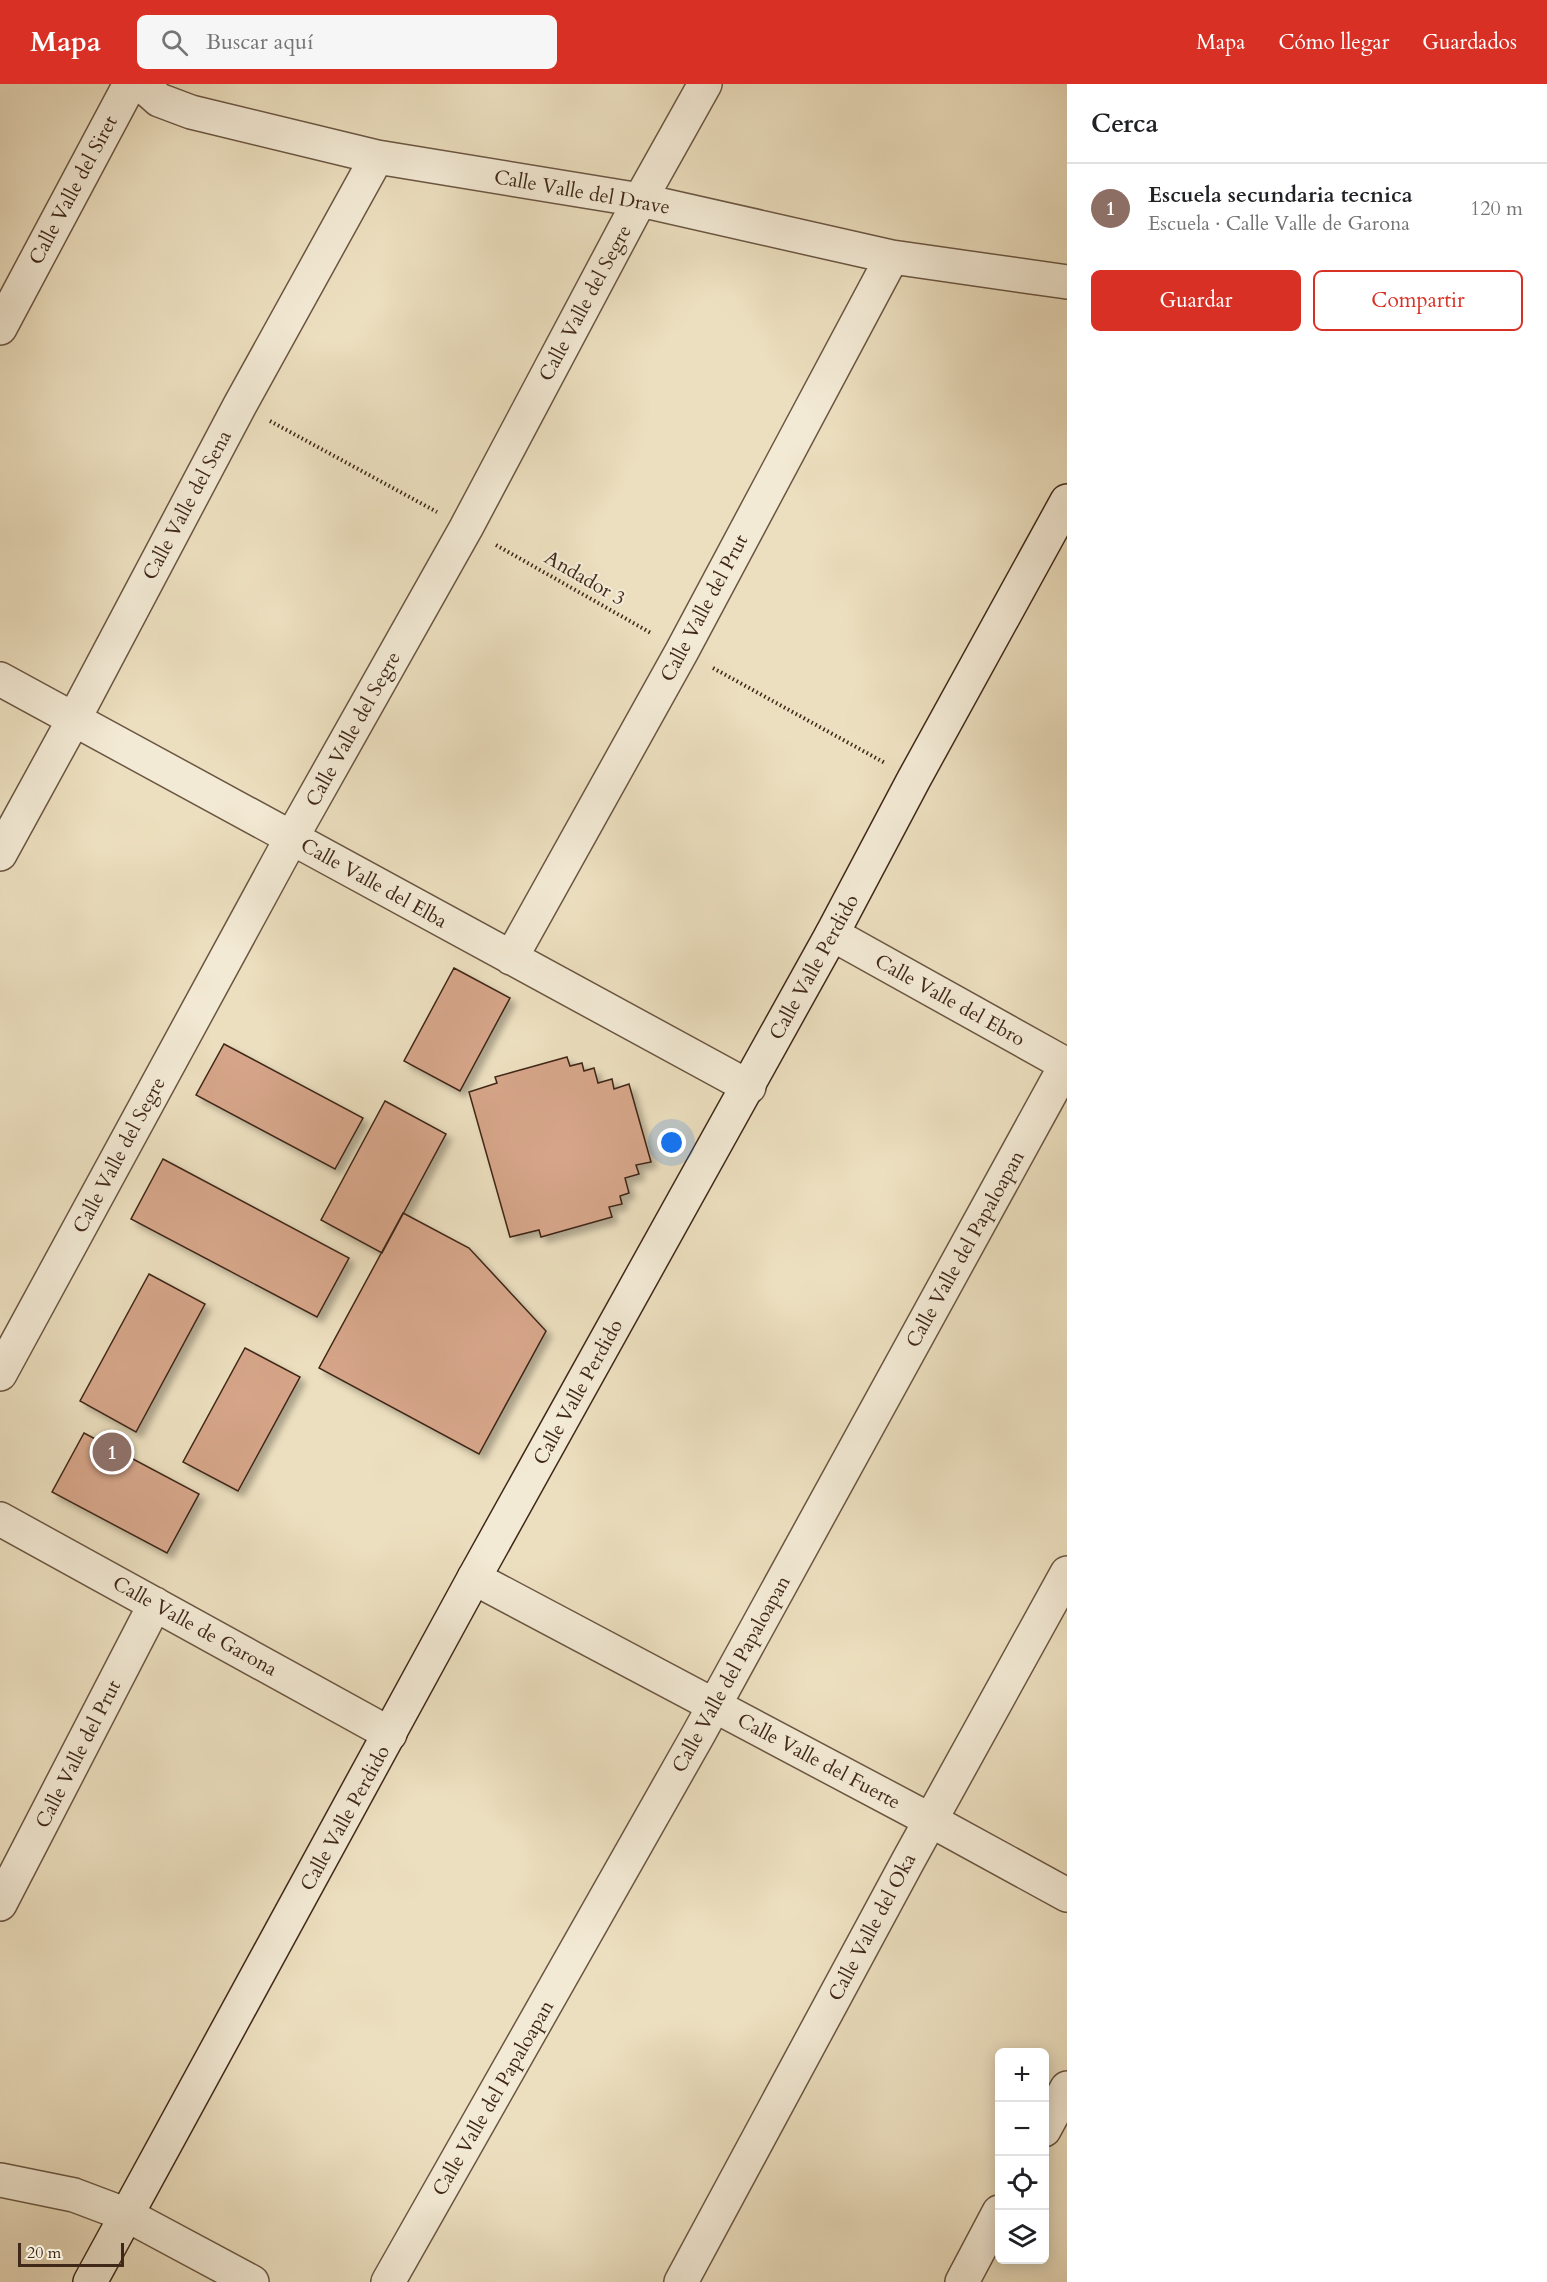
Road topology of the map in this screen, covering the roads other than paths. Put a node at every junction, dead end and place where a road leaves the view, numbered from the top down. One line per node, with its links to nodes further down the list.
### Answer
1 (130, 84): 8 (street, Calle Valle del Siret)
2 (141, 84): 4 (street, Calle Valle del Drave)
3 (705, 84): 5 (street, Calle Valle del Segre)
4 (377, 157): 5 (street, Calle Valle del Drave); 11 (street, Calle Valle del Sena)
5 (640, 200): 6 (street, Calle Valle del Drave); 12 (street, Calle Valle del Segre)
6 (892, 256): 7 (street, Calle Valle del Drave); 15 (street, Calle Valle del Prut)
7 (1067, 282)
8 (0, 328)
9 (1067, 501): 14 (street, Calle Valle Perdido)
10 (0, 680): 11 (street, Calle Valle del Elba)
11 (74, 719): 12 (street, Calle Valle del Elba); 13 (street, Calle Valle del Sena)
12 (292, 837): 15 (street, Calle Valle del Elba); 18 (street, Calle Valle del Segre)
13 (0, 854)
14 (832, 934): 16 (street, Calle Valle del Ebro); 17 (street, Calle Valle Perdido)
15 (511, 958): 17 (street, Calle Valle del Elba)
16 (1067, 1064): 23 (street, Calle Valle del Papaloapan)
17 (749, 1087): 21 (street, Calle Valle Perdido)
18 (0, 1374)
19 (0, 1519): 22 (street, Calle Valle de Garona)
20 (1067, 1572): 25 (street, Calle Valle del Oka)
21 (474, 1578): 23 (street, Calle Valle del Fuerte); 24 (street, Calle Valle Perdido)
22 (155, 1604): 24 (street, Calle Valle de Garona); 27 (street, Calle Valle del Prut)
23 (714, 1706): 25 (street, Calle Valle del Fuerte); 35 (street, Calle Valle del Papaloapan)
24 (390, 1734): 31 (street, Calle Valle Perdido)
25 (930, 1820): 26 (street, Calle Valle del Fuerte); 36 (street, Calle Valle del Oka)
26 (1067, 1894)
27 (0, 1904)
28 (1067, 2088): 29 (street)
29 (1049, 2121)
30 (0, 2180): 31 (street)
31 (127, 2215): 33 (street, Calle Valle Perdido); 34 (street)
32 (995, 2220): 37 (street)
33 (90, 2282)
34 (252, 2282)
35 (388, 2282)
36 (681, 2282)
37 (962, 2282)

